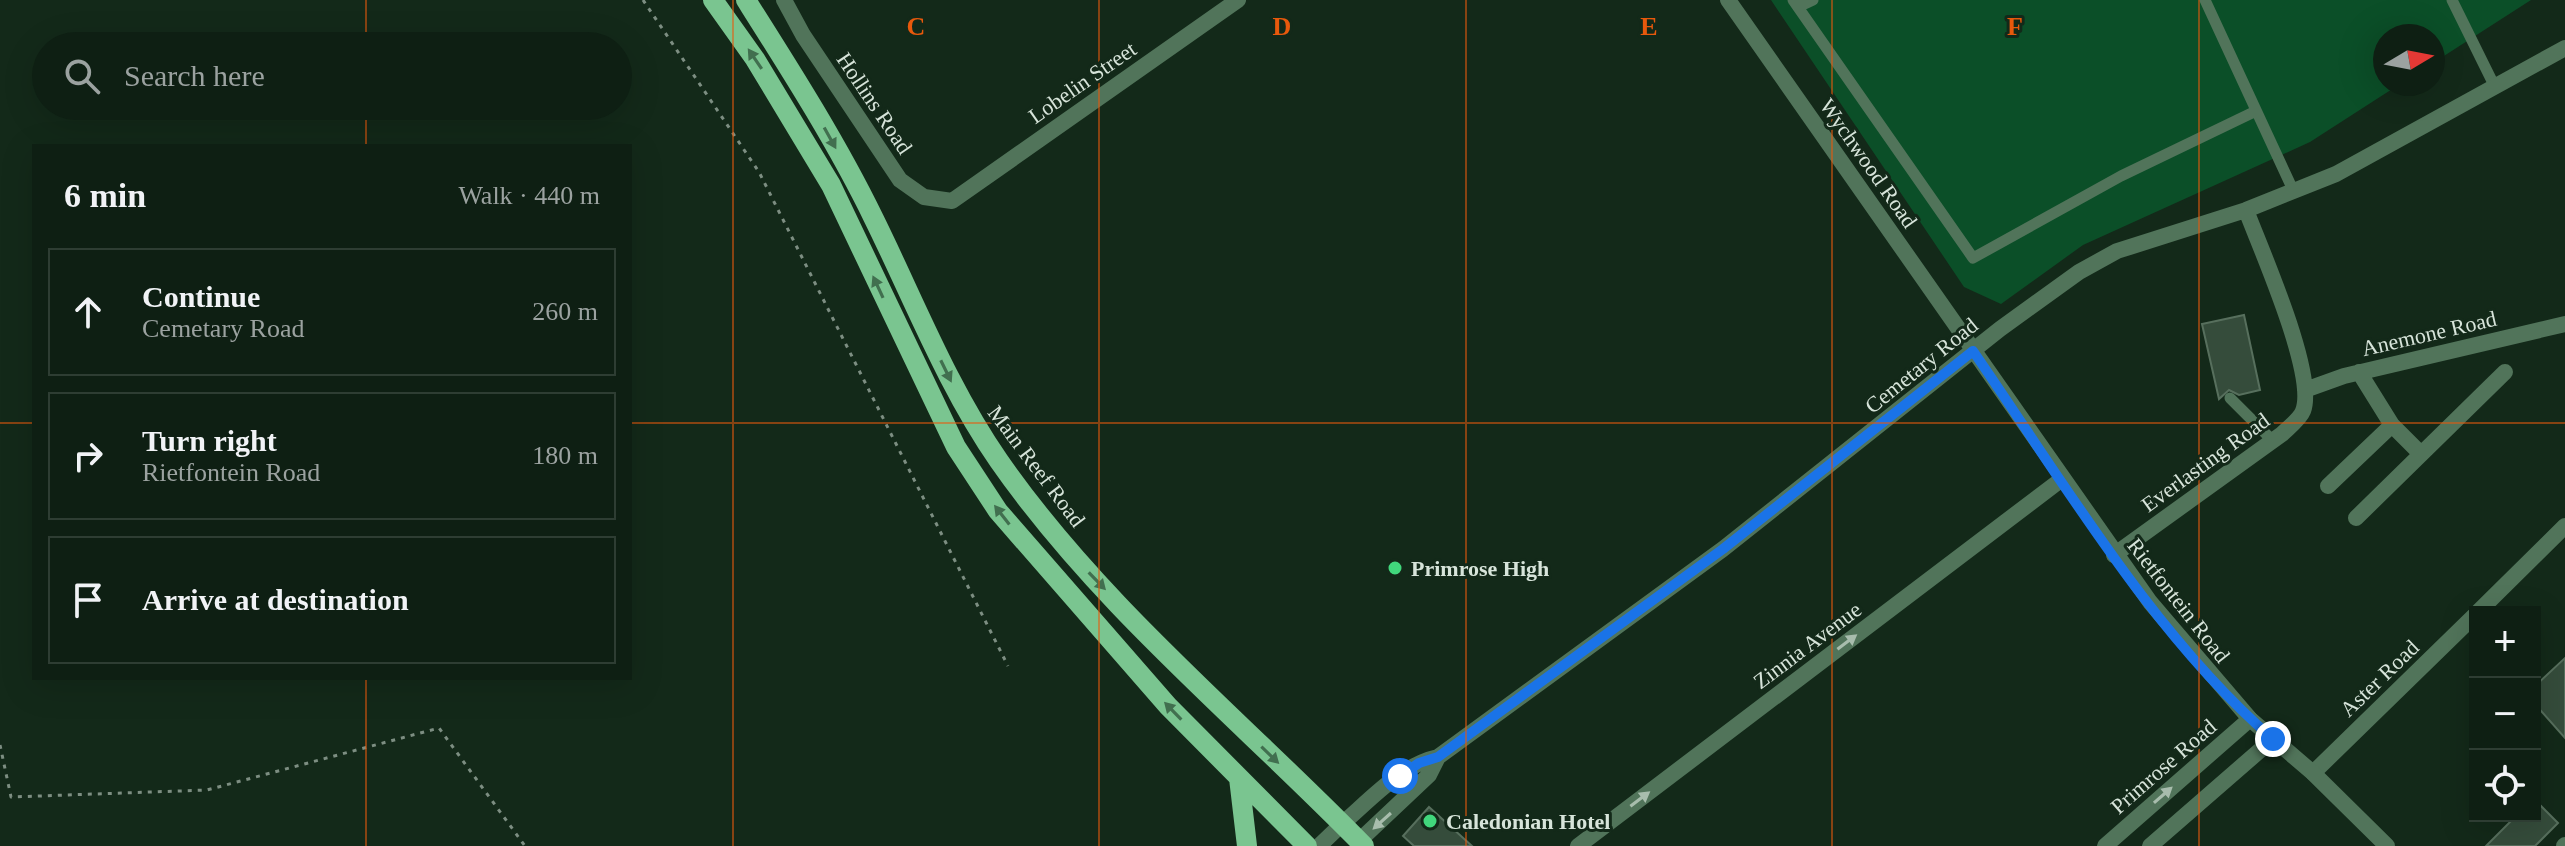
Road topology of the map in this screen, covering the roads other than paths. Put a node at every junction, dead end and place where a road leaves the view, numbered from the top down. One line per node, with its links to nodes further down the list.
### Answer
1 (713, 0): 34 (main road, one-way to 1)
2 (746, 0): 32 (main road, Main Reef Road, one-way to 32)
3 (784, 0): 14 (street, Hollins Road)
4 (1238, 0): 14 (street, Lobelin Street)
5 (1728, 0): 17 (street, Wychwood Road)
6 (1813, 0): 9 (lane)
7 (2205, 0): 12 (lane)
8 (2452, 0): 11 (lane)
9 (1795, 4): 12 (lane)
10 (2565, 48): 11 (street, Cemetary Road)
11 (2495, 87): 13 (street, Cemetary Road)
12 (2256, 111): 13 (lane)
13 (2294, 192): 15 (street, Cemetary Road)
14 (952, 201)
15 (2246, 210): 17 (street, Cemetary Road); 20 (street)
16 (2565, 324): 18 (street, Anemone Road)
17 (1973, 351): 25 (street, Rietfontein Road); 36 (street, Cemetary Road)
18 (2359, 372): 20 (street, Anemone Road); 22 (street)
19 (2505, 372): 24 (street)
20 (2305, 390): 23 (street, Everlasting Road)
21 (2230, 398): 23 (lane)
22 (2392, 425): 24 (street); 26 (street)
23 (2273, 441): 29 (street, Everlasting Road)
24 (2420, 453): 27 (street)
25 (2062, 479): 29 (street, Rietfontein Road); 45 (street, Zinnia Avenue, one-way to 25)
26 (2328, 486)
27 (2356, 518)
28 (2565, 526): 30 (street, Aster Road)
29 (2114, 555): 33 (street, Rietfontein Road)
30 (2483, 606)
31 (2469, 620): 37 (street, Aster Road)
32 (1222, 708): 34 (main road); 39 (main road, Main Reef Road, one-way to 39)
33 (2250, 719): 35 (street, Rietfontein Road); 40 (street, Primrose Road, one-way to 33)
34 (1195, 734): 38 (main road)
35 (2273, 739): 37 (street, Rietfontein Road); 46 (street)
36 (1438, 757): 39 (street, Cemetary Road); 41 (street, Cemetary Road, one-way to 41)
37 (2313, 773): 47 (street, Rietfontein Road)
38 (1239, 778): 42 (main road); 43 (main road)
39 (1342, 824): 41 (main road, Main Reef Road); 44 (street, Cemetary Road)
40 (2116, 842)
41 (1359, 844)
42 (1247, 846)
43 (1307, 846)
44 (1319, 846)
45 (1578, 846)
46 (2150, 846)
47 (2387, 846)

